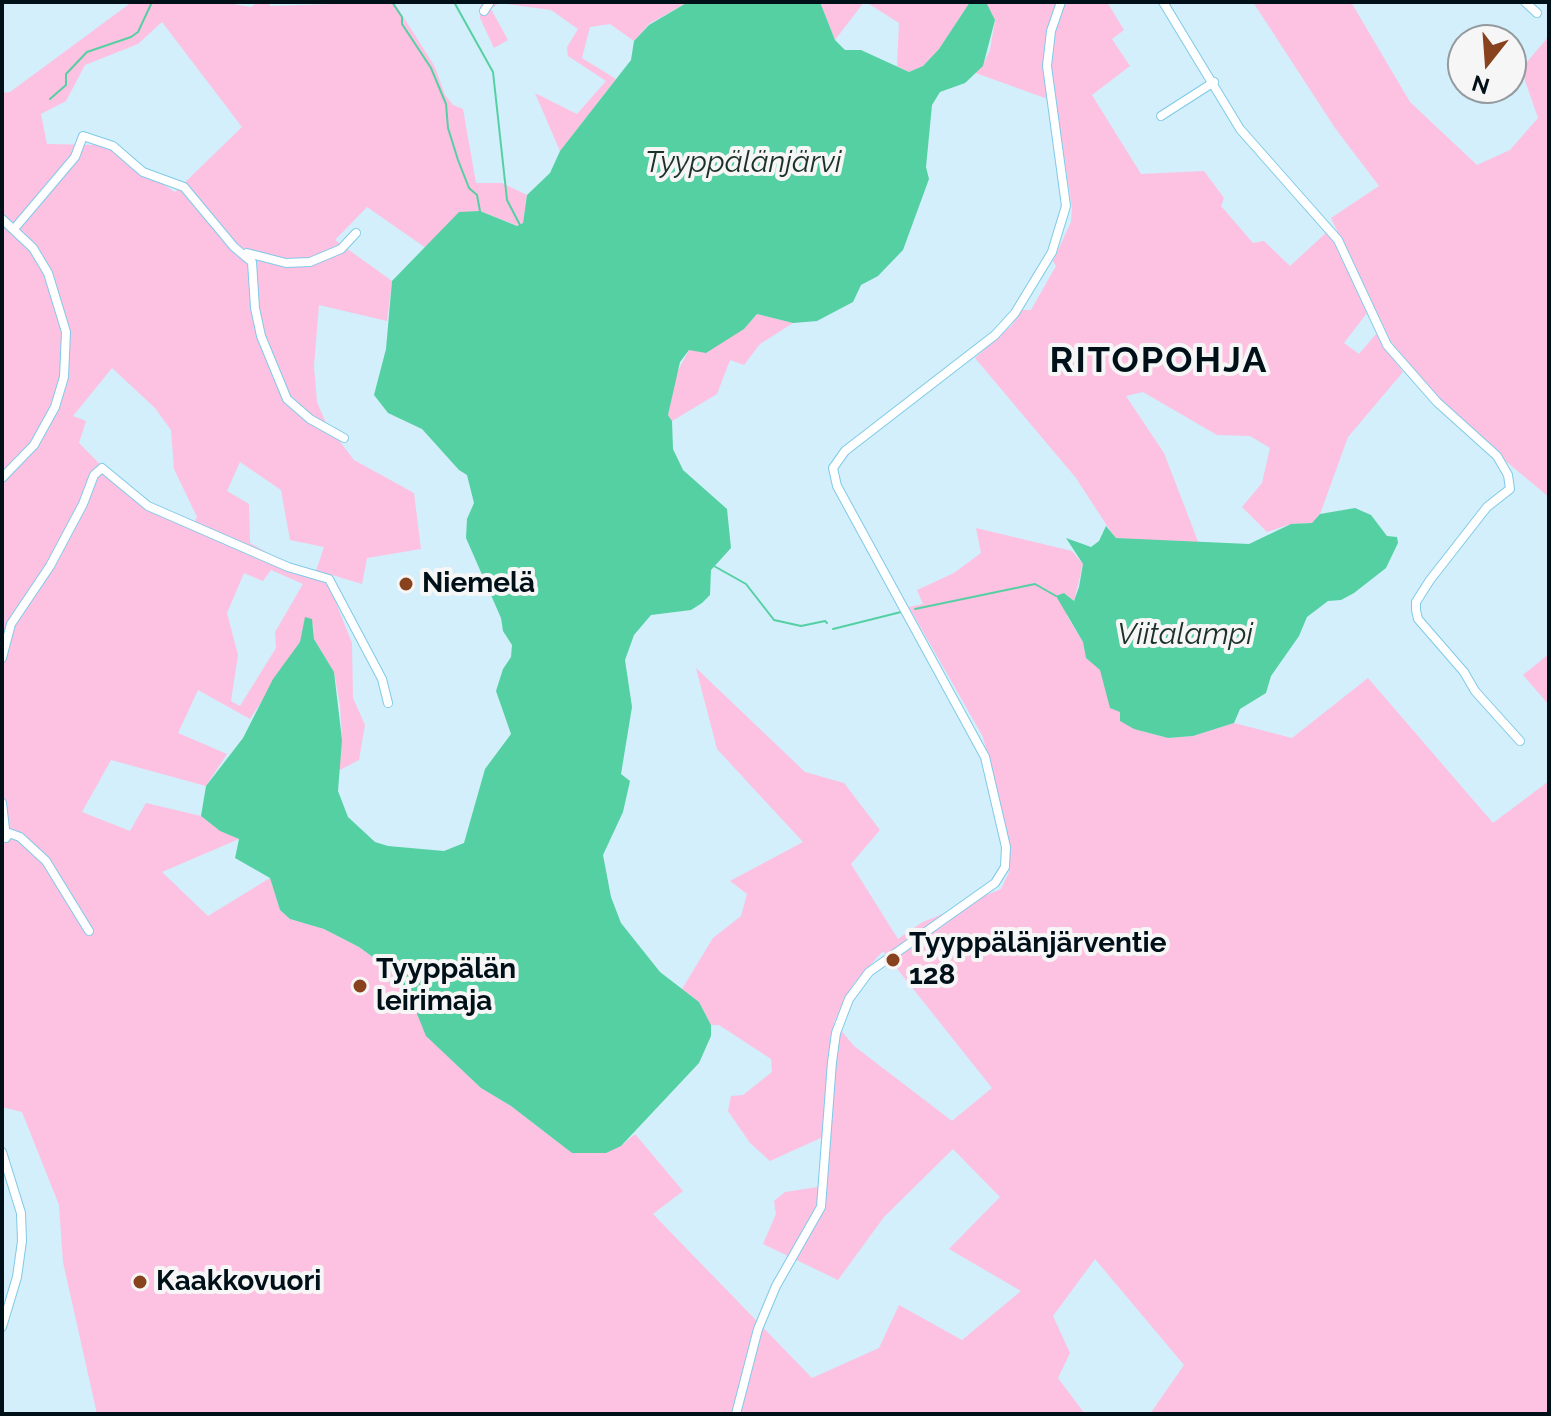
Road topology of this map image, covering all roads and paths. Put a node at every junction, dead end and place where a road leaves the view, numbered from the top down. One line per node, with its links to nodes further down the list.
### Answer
1 (490, 2): 5 (street)
2 (1061, 2): 23 (street)
3 (1163, 2): 7 (street)
4 (1525, 2): 6 (street)
5 (484, 11)
6 (1537, 13)
7 (1214, 82): 8 (street); 18 (street)
8 (1161, 116)
9 (2, 219): 10 (street)
10 (14, 229): 12 (street); 14 (street)
11 (356, 233): 12 (street)
12 (243, 252): 13 (street)
13 (344, 438)
14 (2, 478)
15 (5, 632): 16 (street); 17 (street)
16 (2, 658)
17 (388, 703)
18 (1520, 741)
19 (2, 803): 20 (street)
20 (89, 931)
21 (2, 1152): 22 (street)
22 (2, 1327)
23 (736, 1414)

